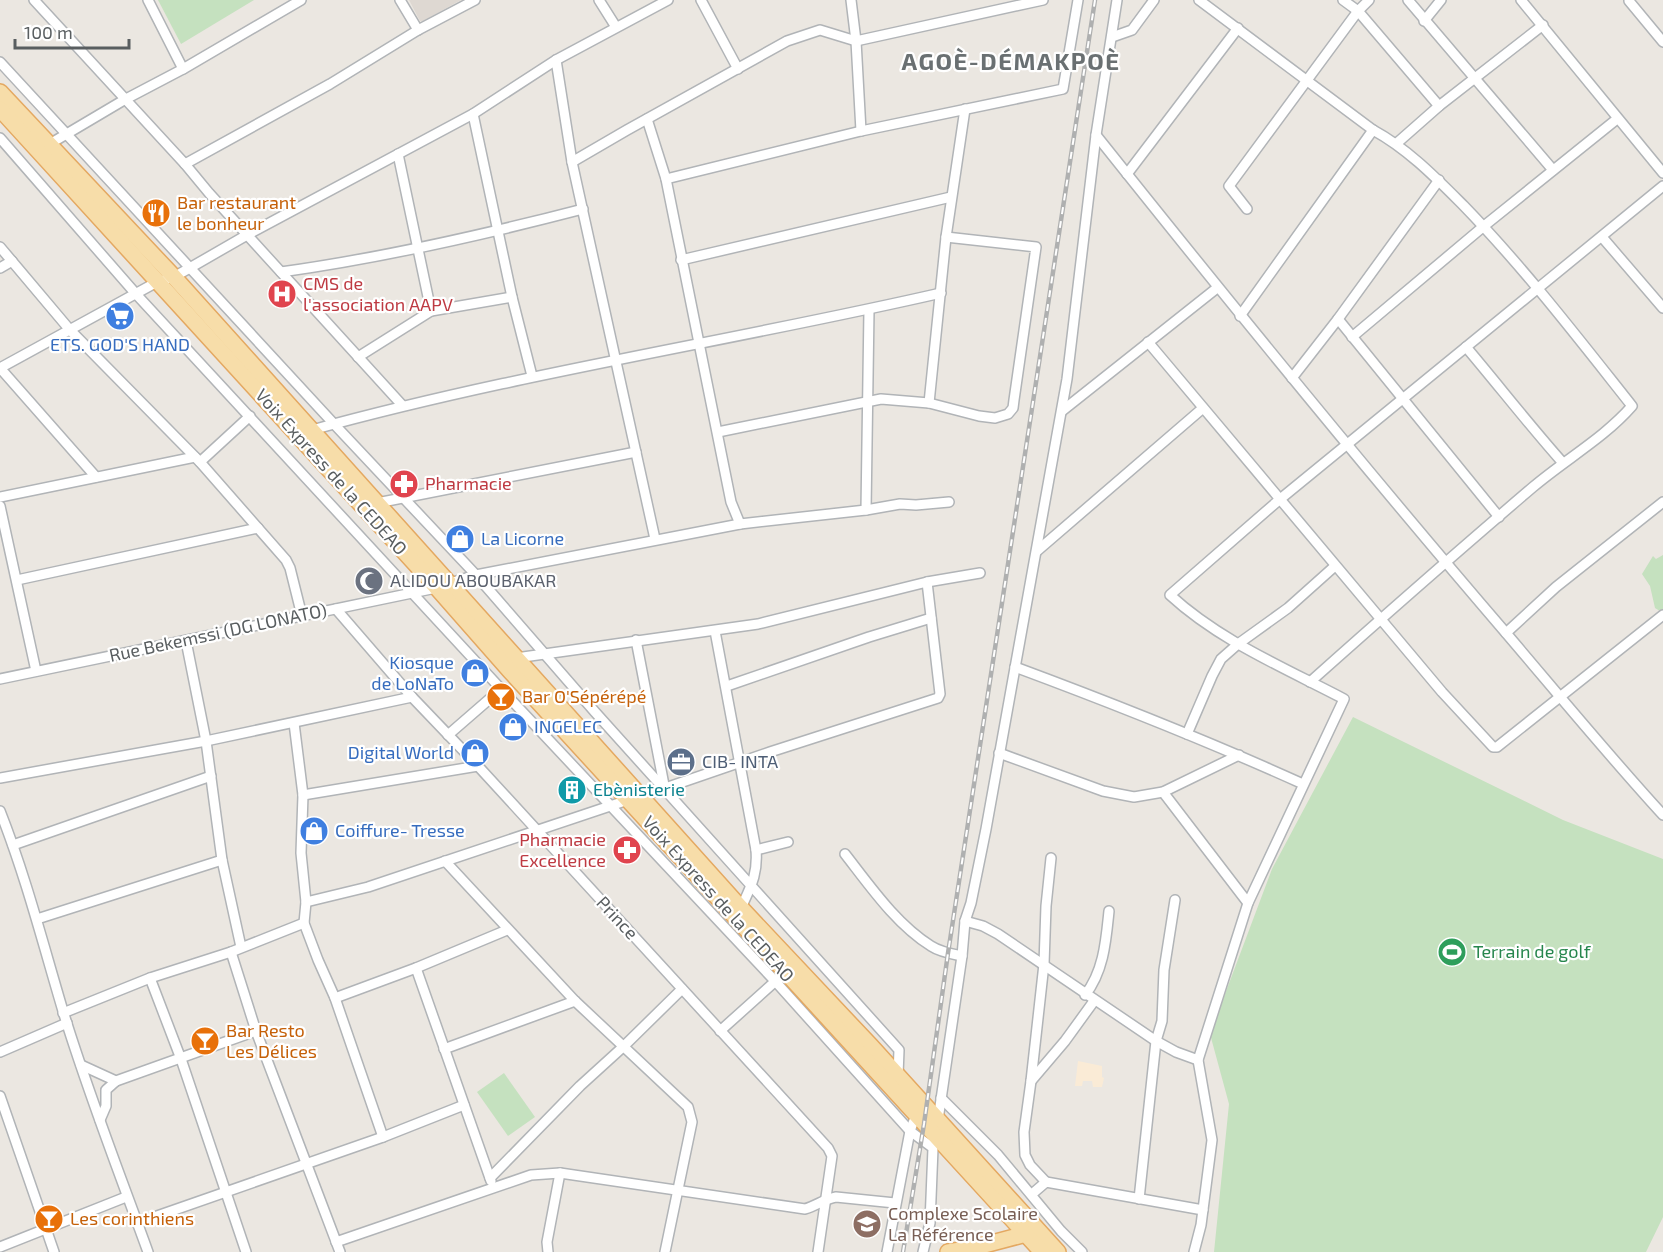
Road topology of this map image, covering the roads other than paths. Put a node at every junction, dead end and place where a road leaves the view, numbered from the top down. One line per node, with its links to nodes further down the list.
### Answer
1 (34, 0): 37 (street)
2 (148, 0): 32 (street)
3 (301, 0): 32 (street)
4 (400, 0): 26 (street)
5 (475, 0): 26 (street)
6 (599, 0): 24 (street)
7 (668, 0): 24 (street)
8 (701, 0): 33 (street)
9 (851, 0): 28 (street)
10 (1043, 0): 28 (street)
11 (1078, 0): 40 (street)
12 (1117, 0): 27 (street)
13 (1154, 0): 27 (street)
14 (1199, 0): 25 (street)
15 (1343, 0): 21 (street)
16 (1369, 0): 21 (street)
17 (1408, 0): 22 (street)
18 (1441, 0): 22 (street)
19 (1521, 0): 23 (street)
20 (1629, 2): 29 (street)
21 (1358, 11): 35 (street); 38 (street)
22 (1424, 21): 34 (street)
23 (1543, 25): 34 (street); 43 (street)
24 (616, 27): 30 (street)
25 (1238, 28): 35 (street); 56 (street)
26 (418, 30): 53 (street)
27 (1112, 37): 47 (street)
28 (856, 40): 33 (street); 45 (street)
29 (1663, 42)
30 (556, 60): 41 (street); 52 (street)
31 (0, 62): 46 (street)
32 (183, 69): 37 (street)
33 (738, 69): 42 (street)
34 (1474, 79): 38 (street); 54 (street)
35 (1308, 81): 44 (street); 62 (street)
36 (0, 92): 50 (main road)
37 (124, 100): 46 (street); 53 (street)
38 (1439, 105): 49 (street)
39 (0, 109): 76 (main road, Voix Express de la CEDEAO)
40 (966, 109): 45 (street); 60 (street)
41 (473, 114): 51 (street); 64 (street)
42 (647, 119): 52 (street); 57 (street)
43 (1617, 119): 54 (street); 55 (street)
44 (1373, 130): 49 (street); 85 (street)
45 (861, 131): 57 (street)
46 (67, 134): 50 (street); 73 (street)
47 (1096, 135): 56 (street); 102 (street)
48 (0, 138): 80 (street)
49 (1397, 143): 58 (street)
50 (48, 145): 75 (main road)
51 (399, 154): 65 (street); 69 (street)
52 (572, 162): 61 (street)
53 (185, 164): 65 (street)
54 (1553, 170): 63 (street)
55 (1663, 173)
56 (1127, 174): 77 (street)
57 (666, 179): 70 (street)
58 (1439, 180): 63 (street); 86 (street)
59 (1663, 186): 67 (street)
60 (951, 197): 66 (street); 70 (street)
61 (583, 209): 64 (street); 93 (street)
62 (1248, 209)
63 (1484, 226): 78 (street); 88 (street)
64 (498, 231): 69 (street); 81 (street)
65 (248, 235): 73 (street); 74 (street)
66 (946, 237): 79 (street); 99 (street)
67 (1602, 237): 78 (street); 82 (street)
68 (0, 247): 71 (street)
69 (418, 247): 74 (street); 84 (street)
70 (681, 260): 89 (street)
71 (12, 261): 72 (street); 87 (street)
72 (0, 268)
73 (190, 268): 75 (street); 104 (street)
74 (281, 272): 92 (street)
75 (174, 277): 76 (street); 105 (main road)
76 (157, 282): 80 (street); 131 (main road, Voix Express de la CEDEAO)
77 (1217, 288): 85 (street); 90 (street)
78 (1538, 288): 91 (street); 110 (street)
79 (941, 293): 83 (street); 99 (street)
80 (136, 294): 87 (street); 103 (street)
81 (512, 297): 84 (street); 95 (street)
82 (1663, 308)
83 (869, 310): 89 (street); 98 (street)
84 (432, 311): 92 (street)
85 (1240, 316): 96 (street)
86 (1338, 319): 88 (street); 96 (street)
87 (70, 330): 94 (street); 109 (street)
88 (1352, 337): 97 (street)
89 (699, 342): 93 (street); 106 (street)
90 (1148, 342): 101 (street); 102 (street)
91 (1466, 347): 97 (street); 110 (street)
92 (358, 357): 100 (street)
93 (615, 359): 95 (street); 108 (street)
94 (0, 368): 111 (street)
95 (532, 376): 100 (street)
96 (1292, 378): 107 (street)
97 (1403, 399): 107 (street); 120 (street)
98 (867, 401): 99 (street); 106 (street); 119 (street)
99 (929, 403)
100 (402, 405): 104 (street)
101 (1203, 408): 114 (street); 124 (street)
102 (1062, 411): 124 (street)
103 (250, 416): 109 (street); 132 (street)
104 (334, 424): 105 (street); 113 (street)
105 (312, 430): 117 (main road)
106 (718, 432): 121 (street)
107 (1346, 445): 114 (street); 125 (street)
108 (636, 452): 113 (street); 123 (street)
109 (197, 459): 111 (street); 122 (street)
110 (1563, 463): 120 (street)
111 (96, 477): 112 (street)
112 (0, 497)
113 (403, 498): 117 (street); 128 (street)
114 (1279, 500): 126 (street); 142 (street)
115 (949, 502): 119 (street, Rue Bekemssi (DG LONATO))
116 (1663, 502): 139 (street)
117 (376, 503): 131 (main road)
118 (0, 506): 129 (street)
119 (866, 510): 121 (street, Rue Bekemssi (DG LONATO))
120 (1499, 517): 125 (street)
121 (740, 524): 123 (street, Rue Bekemssi (DG LONATO))
122 (258, 528): 129 (street); 135 (street)
123 (655, 539): 128 (street, Rue Bekemssi (DG LONATO))
124 (1037, 551): 145 (street)
125 (1445, 564): 137 (street); 139 (street)
126 (1335, 567): 137 (street); 142 (street)
127 (980, 573): 130 (street)
128 (476, 575): 131 (street, Rue Bekemssi (DG LONATO)); 143 (street)
129 (16, 580): 146 (street)
130 (927, 582): 136 (street); 138 (street)
131 (443, 585): 132 (street, Rue Bekemssi (DG LONATO)); 144 (main road); 167 (main road, Voix Express de la CEDEAO)
132 (413, 594): 133 (street, Rue Bekemssi (DG LONATO)); 150 (street)
133 (336, 609): 135 (street, Rue Bekemssi (DG LONATO)); 152 (street, Prince)
134 (1663, 615): 151 (street)
135 (302, 616): 140 (street, Rue Bekemssi (DG LONATO))
136 (932, 618): 149 (street); 159 (street)
137 (1380, 618): 148 (street); 151 (street)
138 (715, 631): 141 (street); 149 (street)
139 (1506, 633): 151 (street)
140 (186, 640): 146 (street, Rue Bekemssi (DG LONATO)); 156 (street)
141 (636, 640): 143 (street); 164 (street)
142 (1238, 644): 148 (street); 154 (street)
143 (545, 654): 144 (street); 164 (street)
144 (516, 658): 167 (main road)
145 (1015, 668): 154 (street); 157 (street)
146 (36, 671): 147 (street, Rue Bekemssi (DG LONATO))
147 (0, 679)
148 (1310, 681): 163 (street)
149 (727, 686): 159 (street)
150 (501, 689): 155 (street); 168 (street)
151 (1559, 696): 170 (street)
152 (412, 697): 153 (street); 155 (street, Prince)
153 (294, 723): 156 (street); 166 (street)
154 (1187, 734): 158 (street)
155 (448, 735): 160 (street, Prince)
156 (206, 741): 161 (street); 162 (street)
157 (999, 753): 165 (street); 186 (street)
158 (1239, 755): 163 (street); 165 (street)
159 (741, 763): 164 (street); 174 (street)
160 (478, 766): 166 (street); 171 (street, Prince)
161 (211, 776): 173 (street); 177 (street)
162 (0, 778)
163 (1303, 784): 182 (street)
164 (665, 787): 167 (street); 179 (street)
165 (1163, 792): 182 (street)
166 (303, 795): 181 (street)
167 (635, 798): 168 (street); 183 (main road); 194 (main road, Voix Express de la CEDEAO)
168 (611, 806): 171 (street); 194 (street)
169 (0, 811): 173 (street)
170 (1663, 814)
171 (537, 831): 178 (street); 196 (street, Prince)
172 (788, 842): 174 (street)
173 (13, 845): 185 (street)
174 (756, 850): 179 (street)
175 (845, 854): 191 (street)
176 (1051, 858): 192 (street)
177 (222, 860): 185 (street); 189 (street)
178 (445, 861): 181 (street); 188 (street)
179 (752, 885): 183 (street); 212 (street)
180 (1175, 900): 205 (street)
181 (306, 902): 187 (street)
182 (1248, 903): 210 (street)
183 (741, 908): 212 (main road)
184 (1110, 911): 197 (street)
185 (37, 919): 201 (street)
186 (965, 921): 191 (street); 192 (street)
187 (304, 923): 189 (street); 198 (street)
188 (507, 930): 193 (street); 199 (street)
189 (241, 947): 190 (street)
190 (231, 952): 195 (street); 203 (street)
191 (962, 956): 216 (street)
192 (1044, 964): 197 (street); 214 (street)
193 (416, 968): 198 (street); 207 (street)
194 (780, 977): 204 (street); 218 (main road, Voix Express de la CEDEAO); 221 (street)
195 (150, 978): 201 (street); 209 (street)
196 (682, 989): 204 (street, Prince); 206 (street)
197 (1085, 995): 200 (street)
198 (335, 998): 222 (street)
199 (575, 1001): 206 (street); 207 (street)
200 (1094, 1001): 205 (street); 214 (street)
201 (63, 1013): 202 (street)
202 (67, 1023): 208 (street); 211 (street)
203 (256, 1031): 209 (street); 223 (street)
204 (720, 1031): 232 (street, Prince)
205 (1156, 1041): 210 (street); 233 (street)
206 (624, 1046): 225 (street); 228 (street)
207 (444, 1049): 217 (street)
208 (0, 1052)
209 (181, 1059): 213 (street); 229 (street)
210 (1198, 1060): 235 (street)
211 (81, 1065): 213 (street); 219 (street)
212 (898, 1075): 220 (main road)
213 (116, 1081): 219 (street)
214 (1031, 1081): 226 (street)
215 (0, 1096): 237 (street)
216 (941, 1098): 220 (street); 230 (street)
217 (464, 1105): 222 (street); 225 (street)
218 (916, 1115): 221 (street); 238 (main road, Voix Express de la CEDEAO)
219 (100, 1120): 231 (street)
220 (938, 1120): 241 (main road)
221 (910, 1131): 234 (street); 249 (street)
222 (383, 1137): 223 (street)
223 (305, 1164): 229 (street); 240 (street)
224 (560, 1173): 227 (street); 228 (street); 245 (street)
225 (490, 1178): 227 (street)
226 (1046, 1182): 230 (street); 233 (street)
227 (493, 1190): 240 (street)
228 (678, 1191): 232 (street); 246 (street)
229 (226, 1192): 236 (street); 244 (street)
230 (1032, 1194): 251 (street)
231 (126, 1197): 236 (street); 237 (street)
232 (827, 1199): 234 (street); 247 (street, Prince)
233 (1139, 1199): 235 (street)
234 (895, 1203): 248 (street)
235 (1203, 1210): 252 (street)
236 (137, 1222): 243 (street)
237 (46, 1228): 239 (street); 242 (street)
238 (1026, 1234): 241 (main road); 250 (main road)
239 (0, 1247)
240 (338, 1247)
241 (1051, 1250)
242 (54, 1252)
243 (148, 1252)
244 (246, 1252)
245 (548, 1252)
246 (664, 1252)
247 (818, 1252)
248 (887, 1252)
249 (923, 1252)
250 (948, 1252)
251 (1082, 1252)
252 (1194, 1252)

